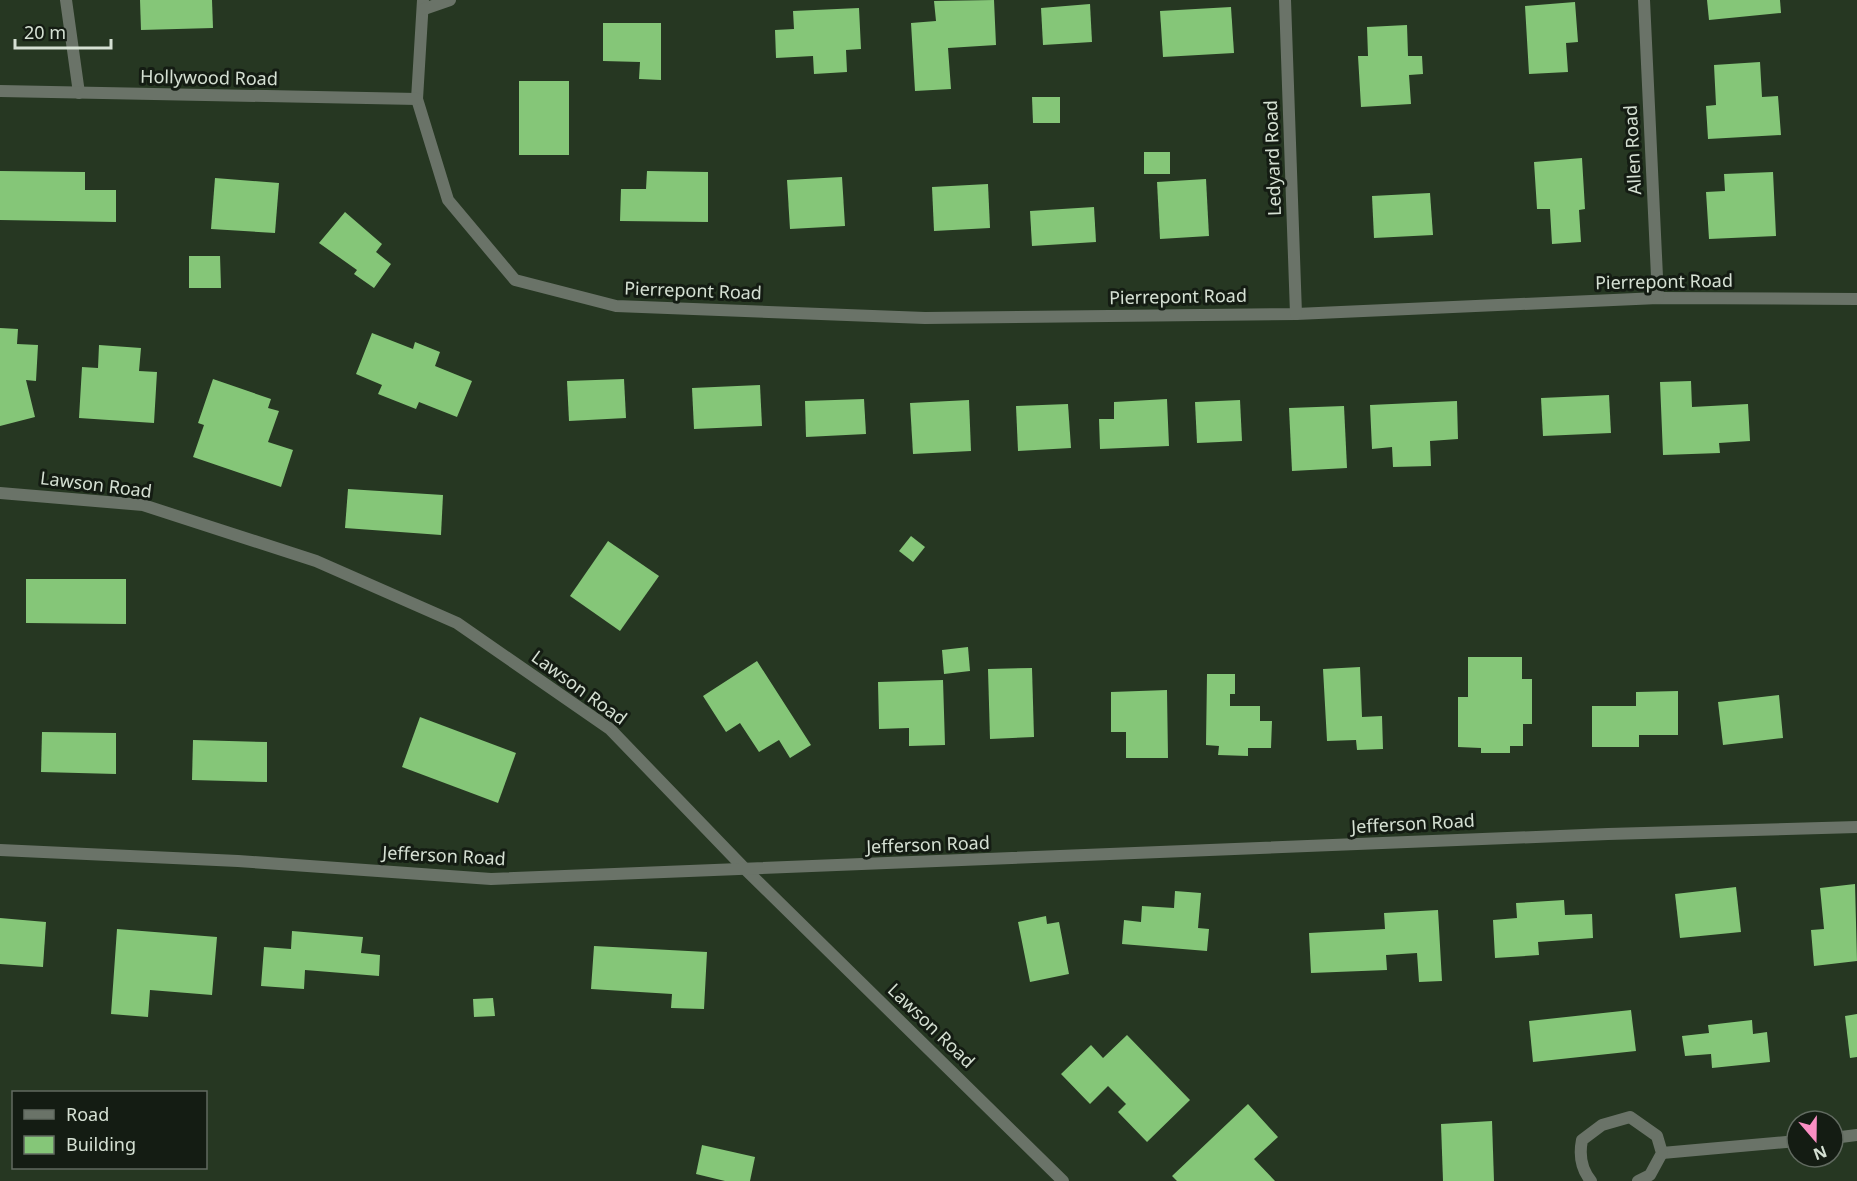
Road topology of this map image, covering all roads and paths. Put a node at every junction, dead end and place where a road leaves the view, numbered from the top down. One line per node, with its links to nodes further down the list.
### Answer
1 (66, 0): 7 (street)
2 (450, 0): 5 (street)
3 (1285, 0): 11 (street, Ledyard Road)
4 (1644, 0): 9 (street, Allen Road)
5 (423, 5): 8 (street)
6 (0, 91): 7 (street, Hollywood Road)
7 (79, 93): 8 (street, Hollywood Road)
8 (417, 99): 11 (street, Pierrepont Road)
9 (1658, 298): 10 (street, Pierrepont Road); 11 (street, Pierrepont Road)
10 (1857, 299)
11 (1296, 314)
12 (0, 493): 15 (street, Lawson Road)
13 (1857, 827): 15 (street, Jefferson Road)
14 (0, 850): 15 (street, Jefferson Road)
15 (746, 870): 18 (street, Lawson Road)
16 (1785, 1142): 17 (street)
17 (1662, 1153): 19 (street); 20 (street)
18 (1064, 1181)
19 (1591, 1181)
20 (1638, 1181)

